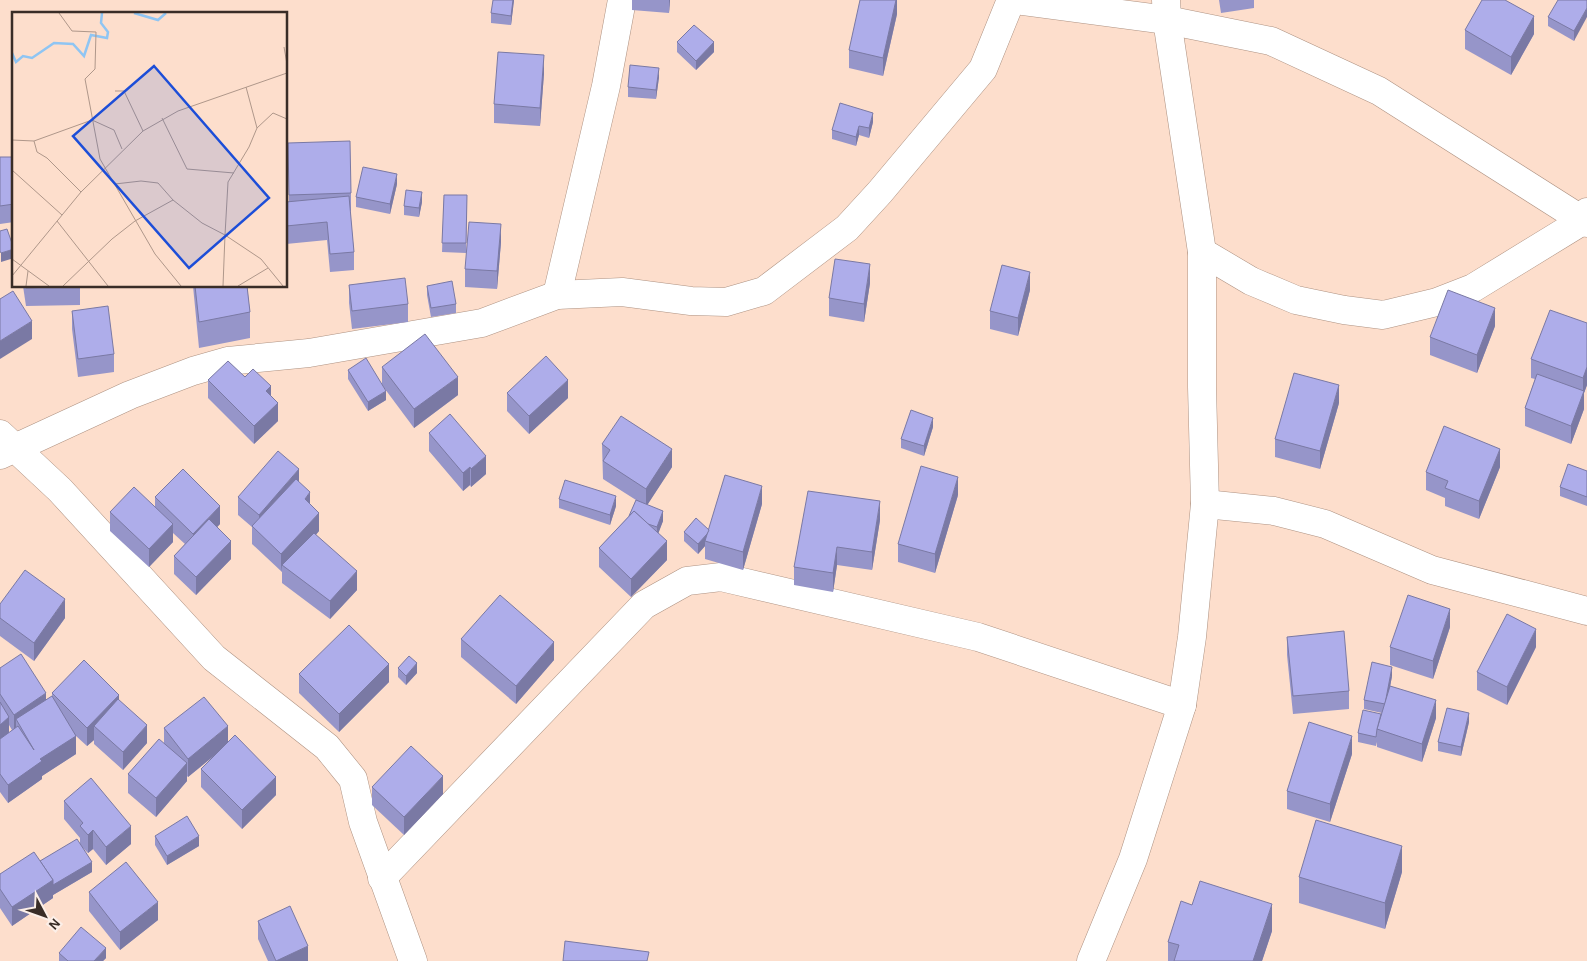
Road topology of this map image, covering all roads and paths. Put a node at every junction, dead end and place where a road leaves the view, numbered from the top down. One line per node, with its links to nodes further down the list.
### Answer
1 (622, 0): 7 (street)
2 (1011, 0): 7 (street)
3 (1015, 0): 4 (street)
4 (1167, 10): 5 (street); 6 (street)
5 (1586, 218): 6 (street)
6 (1202, 252): 9 (street)
7 (556, 295): 8 (street)
8 (5, 446): 12 (street)
9 (1205, 504): 10 (street); 11 (street)
10 (1587, 611)
11 (1182, 705): 12 (street); 14 (street)
12 (382, 878): 13 (street)
13 (413, 961)
14 (1090, 961)

